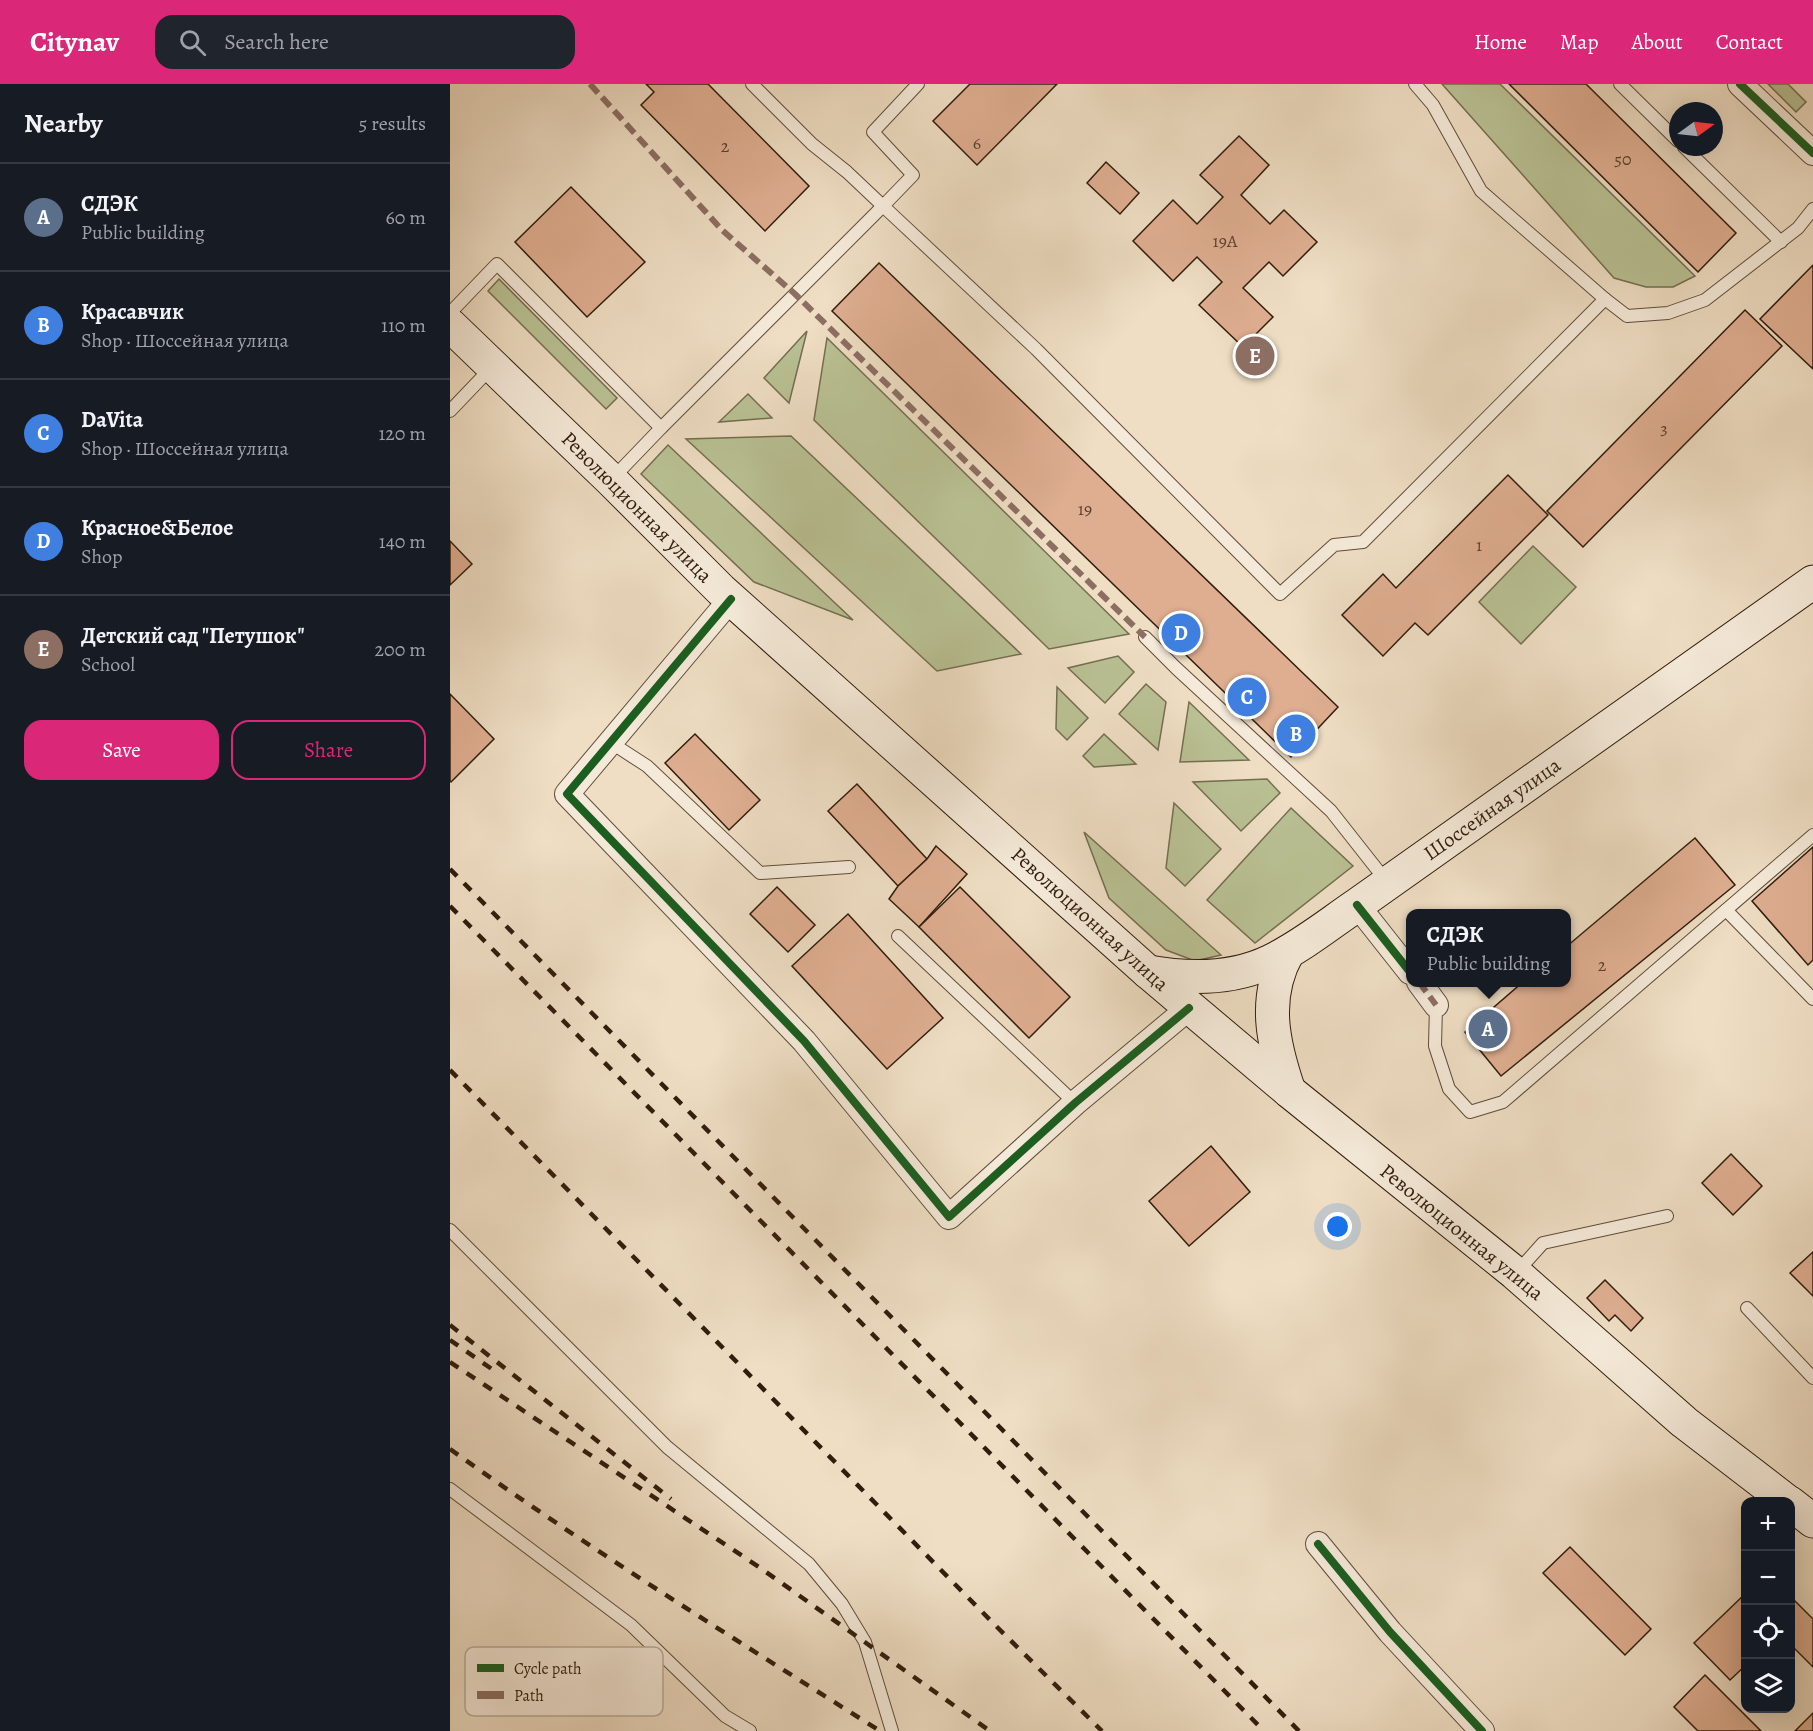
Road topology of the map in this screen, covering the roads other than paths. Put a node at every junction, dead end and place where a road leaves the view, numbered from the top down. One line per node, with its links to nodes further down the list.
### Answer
1 (752, 84): 9 (lane)
2 (918, 84): 9 (lane)
3 (1415, 84): 12 (lane)
4 (1620, 84): 6 (lane)
5 (1740, 84): 7 (street)
6 (1669, 132)
7 (1813, 153)
8 (1693, 156): 11 (lane)
9 (883, 206): 12 (lane); 17 (lane)
10 (1813, 209): 11 (lane)
11 (1780, 242): 12 (lane)
12 (1605, 299)
13 (450, 313): 17 (lane)
14 (450, 324): 15 (main road, Революционная улица)
15 (493, 366): 16 (lane); 18 (main road, Революционная улица)
16 (450, 411)
17 (661, 428): 18 (lane)
18 (611, 480): 20 (main road, Революционная улица)
19 (1813, 582): 25 (main road, Шоссейная улица)
20 (731, 599): 22 (street); 31 (main road, Революционная улица)
21 (1145, 637): 25 (lane)
22 (610, 742): 24 (lane); 37 (street)
23 (1813, 835): 27 (lane)
24 (849, 867)
25 (1388, 883): 26 (main road, Шоссейная улица)
26 (1357, 905): 29 (main road, Шоссейная улица); 30 (street)
27 (1726, 910): 33 (lane); 34 (lane)
28 (898, 936): 37 (lane)
29 (1288, 952): 31 (main road, Шоссейная улица); 36 (main road)
30 (1406, 967)
31 (1148, 972): 35 (main road, Революционная улица)
32 (1423, 987): 34 (street)
33 (1813, 999)
34 (1436, 1005)
35 (1189, 1008): 36 (main road, Революционная улица); 37 (street)
36 (1289, 1091): 40 (main road, Революционная улица)
37 (1075, 1103)
38 (1667, 1216): 40 (lane)
39 (450, 1230): 49 (lane)
40 (1515, 1273): 44 (main road, Революционная улица)
41 (1747, 1308): 42 (lane)
42 (1813, 1378)
43 (450, 1489): 46 (lane)
44 (1802, 1510)
45 (1318, 1544): 50 (street)
46 (653, 1647)
47 (663, 1656): 48 (lane)
48 (750, 1731)
49 (892, 1731)
50 (1482, 1731)

